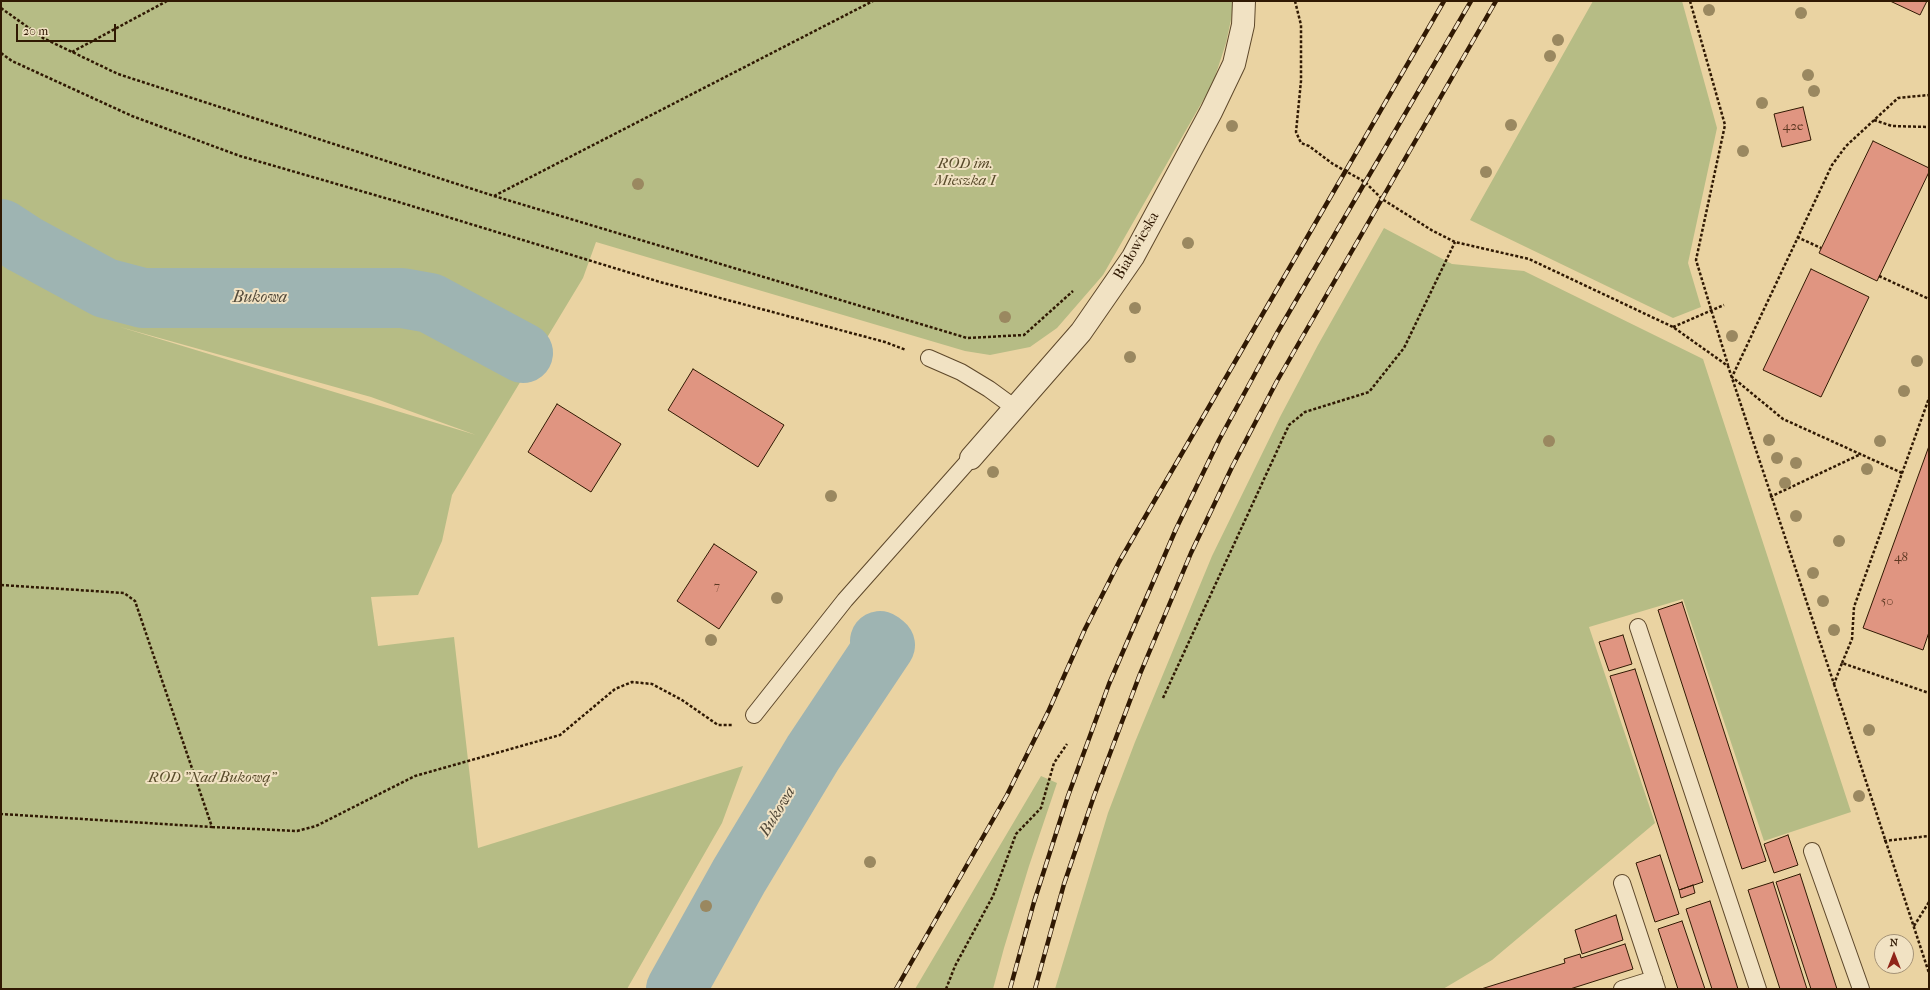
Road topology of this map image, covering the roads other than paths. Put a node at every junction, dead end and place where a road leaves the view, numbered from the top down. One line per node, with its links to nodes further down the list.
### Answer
1 (1244, 1): 3 (street, Białowieska)
2 (929, 358): 3 (lane)
3 (1015, 408): 4 (street, Białowieska)
4 (971, 458): 6 (lane)
5 (1638, 628): 11 (lane)
6 (754, 716)
7 (1812, 851): 12 (lane)
8 (1622, 883): 9 (lane)
9 (1655, 984): 10 (lane)
10 (1622, 989)
11 (1758, 989)
12 (1862, 989)

